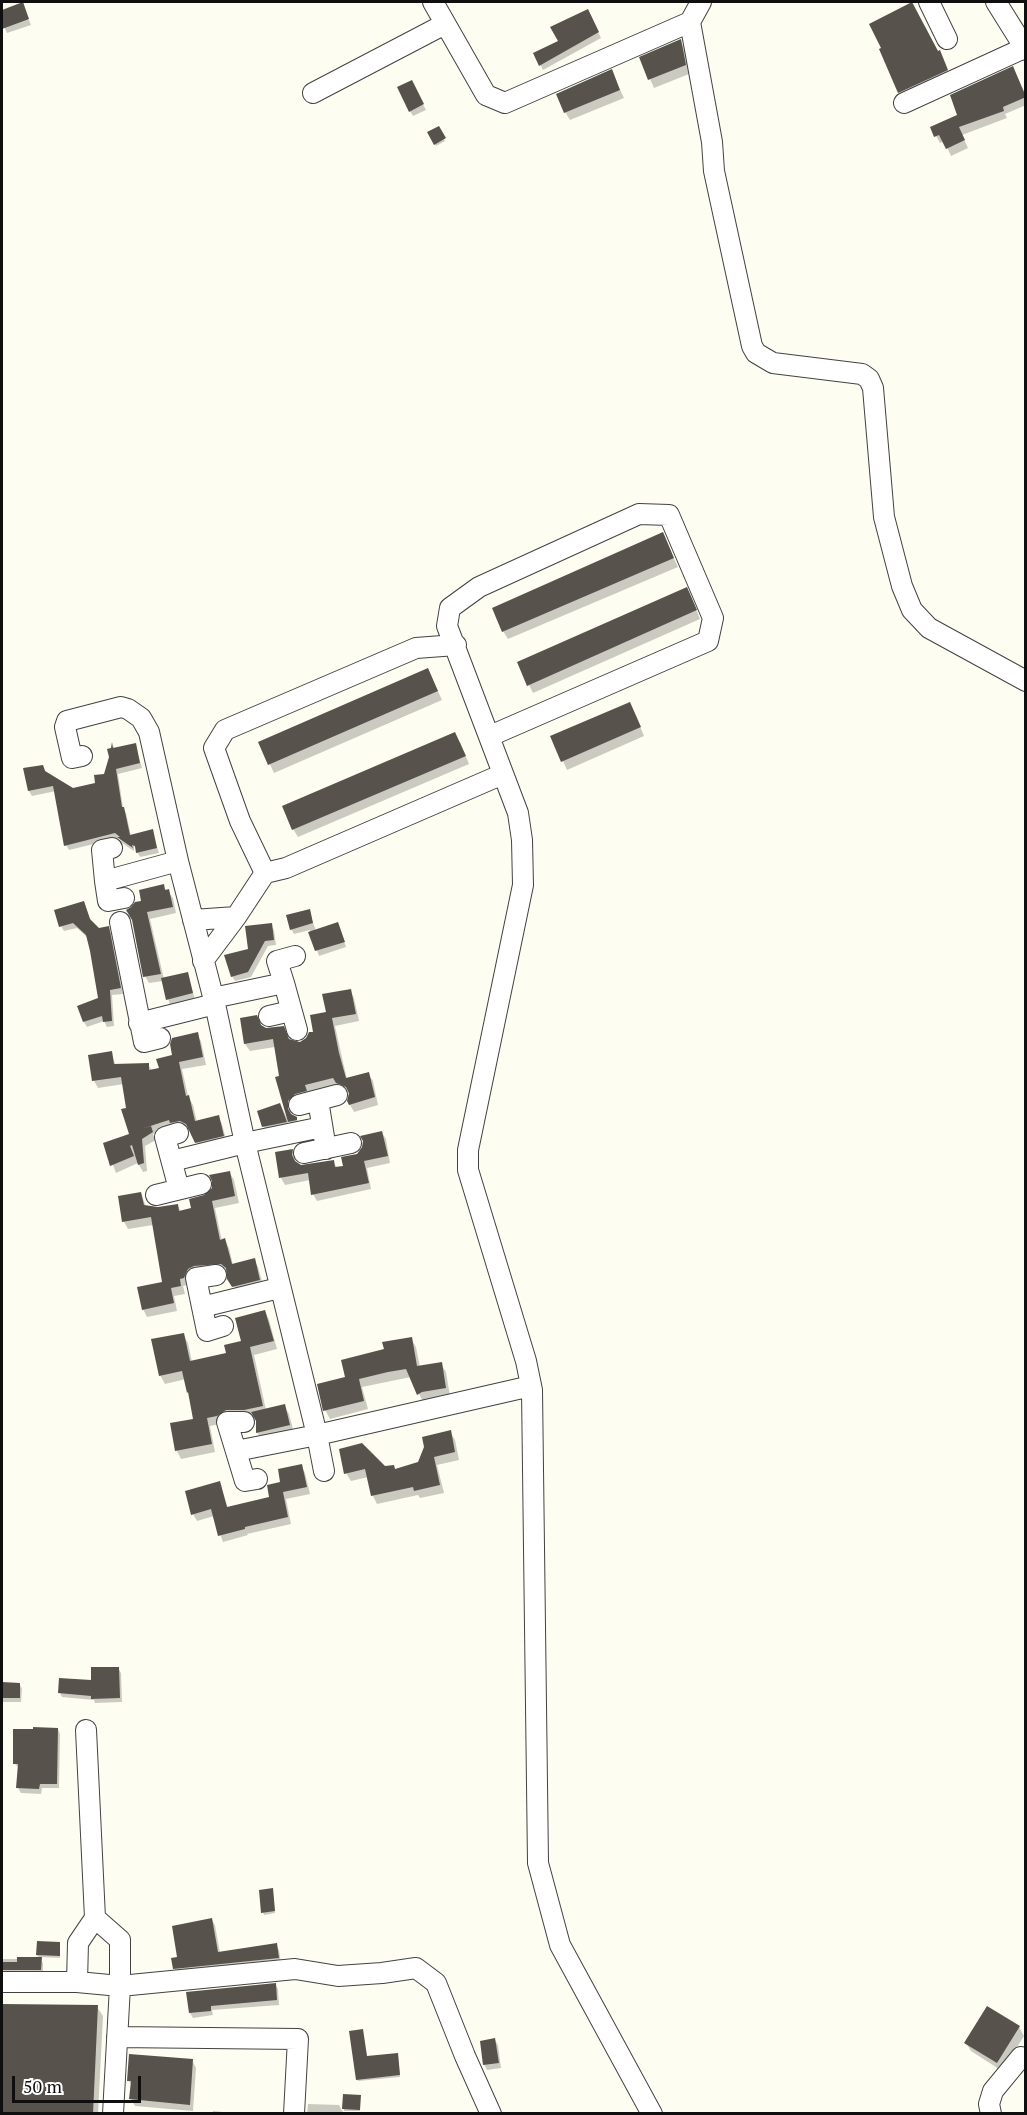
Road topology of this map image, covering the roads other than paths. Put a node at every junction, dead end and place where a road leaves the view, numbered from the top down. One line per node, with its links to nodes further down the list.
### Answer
1 (432, 2): 6 (street)
2 (701, 2): 5 (street)
3 (929, 2): 7 (street)
4 (996, 2): 8 (street)
5 (690, 22): 6 (street); 12 (street)
6 (445, 24): 9 (street)
7 (947, 39)
8 (1025, 49): 10 (street)
9 (314, 93)
10 (904, 104)
11 (456, 645): 13 (street); 13 (street); 18 (street)
12 (1026, 681)
13 (490, 736): 15 (street)
14 (82, 756): 17 (street)
15 (503, 774): 18 (street); 48 (street)
16 (112, 848): 19 (street)
17 (178, 861): 19 (street); 22 (street)
18 (265, 873): 21 (street)
19 (105, 881): 20 (street)
20 (124, 898)
21 (236, 917): 22 (street); 25 (street)
22 (193, 920): 25 (street)
23 (120, 922): 30 (street)
24 (295, 956): 26 (street)
25 (203, 961): 27 (street)
26 (284, 983): 27 (street); 28 (street)
27 (214, 1001): 30 (street); 36 (street)
28 (291, 1011): 29 (street); 31 (street)
29 (269, 1016)
30 (140, 1023): 32 (street)
31 (297, 1030)
32 (160, 1038)
33 (299, 1106): 34 (street)
34 (322, 1127): 36 (street); 38 (street)
35 (178, 1133): 40 (street)
36 (245, 1143): 40 (street); 45 (street)
37 (351, 1143): 38 (street)
38 (326, 1149): 39 (street)
39 (304, 1153)
40 (172, 1161): 42 (street)
41 (201, 1184): 42 (street)
42 (179, 1189): 43 (street)
43 (156, 1195)
44 (216, 1275): 46 (street)
45 (279, 1288): 46 (street); 50 (street)
46 (202, 1307): 47 (street)
47 (223, 1326)
48 (531, 1386): 50 (street); 64 (street)
49 (244, 1422): 51 (street)
50 (317, 1435): 51 (street); 52 (street)
51 (236, 1451): 53 (street)
52 (324, 1471)
53 (257, 1479)
54 (86, 1730): 55 (street)
55 (95, 1918): 57 (street); 58 (street)
56 (2, 1982): 57 (street)
57 (77, 1982): 58 (street)
58 (120, 1986): 59 (street); 63 (street)
59 (117, 2037): 61 (street); 62 (street)
60 (1021, 2057): 65 (street)
61 (113, 2114)
62 (294, 2114)
63 (491, 2114)
64 (652, 2114)
65 (991, 2114)

